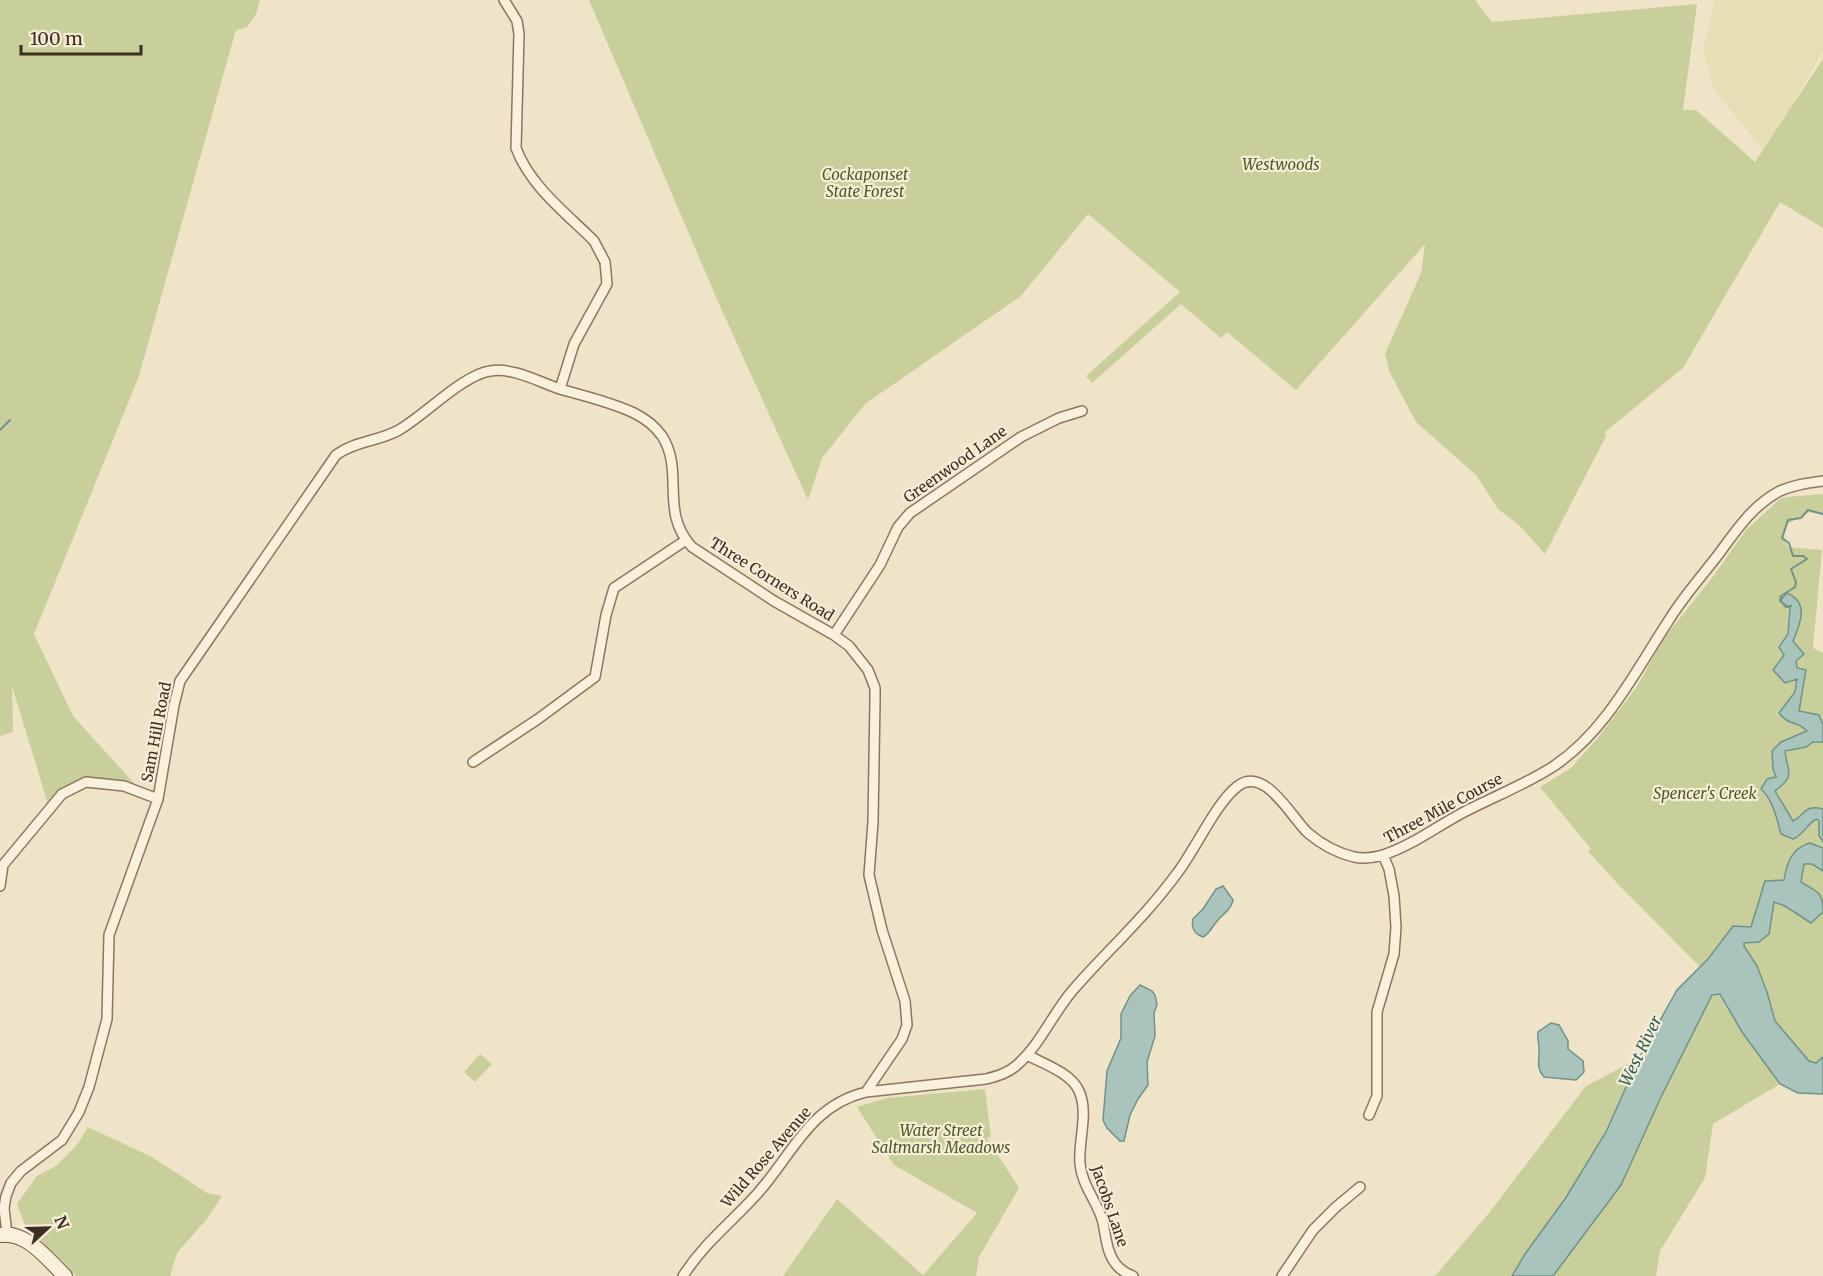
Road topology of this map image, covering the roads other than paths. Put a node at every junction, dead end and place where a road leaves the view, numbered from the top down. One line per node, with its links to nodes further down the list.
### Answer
1 (504, 0): 2 (street)
2 (560, 389): 5 (street, Three Corners Road); 8 (street, Sam Hill Road)
3 (1082, 411): 6 (street, Greenwood Lane)
4 (1823, 481): 9 (street, Three Mile Course)
5 (686, 540): 6 (street, Three Corners Road); 7 (street)
6 (834, 635): 12 (street, Three Corners Road)
7 (473, 762)
8 (158, 799): 10 (street); 15 (street, Sam Hill Road)
9 (1383, 855): 11 (street, Three Mile Course); 13 (street)
10 (0, 886)
11 (1027, 1055): 12 (street, Wild Rose Avenue); 18 (street, Jacobs Lane)
12 (866, 1092): 17 (street, Wild Rose Avenue)
13 (1369, 1115)
14 (1360, 1187): 19 (street)
15 (3, 1234): 16 (main road)
16 (65, 1276)
17 (683, 1276)
18 (1133, 1276)
19 (1282, 1276)

